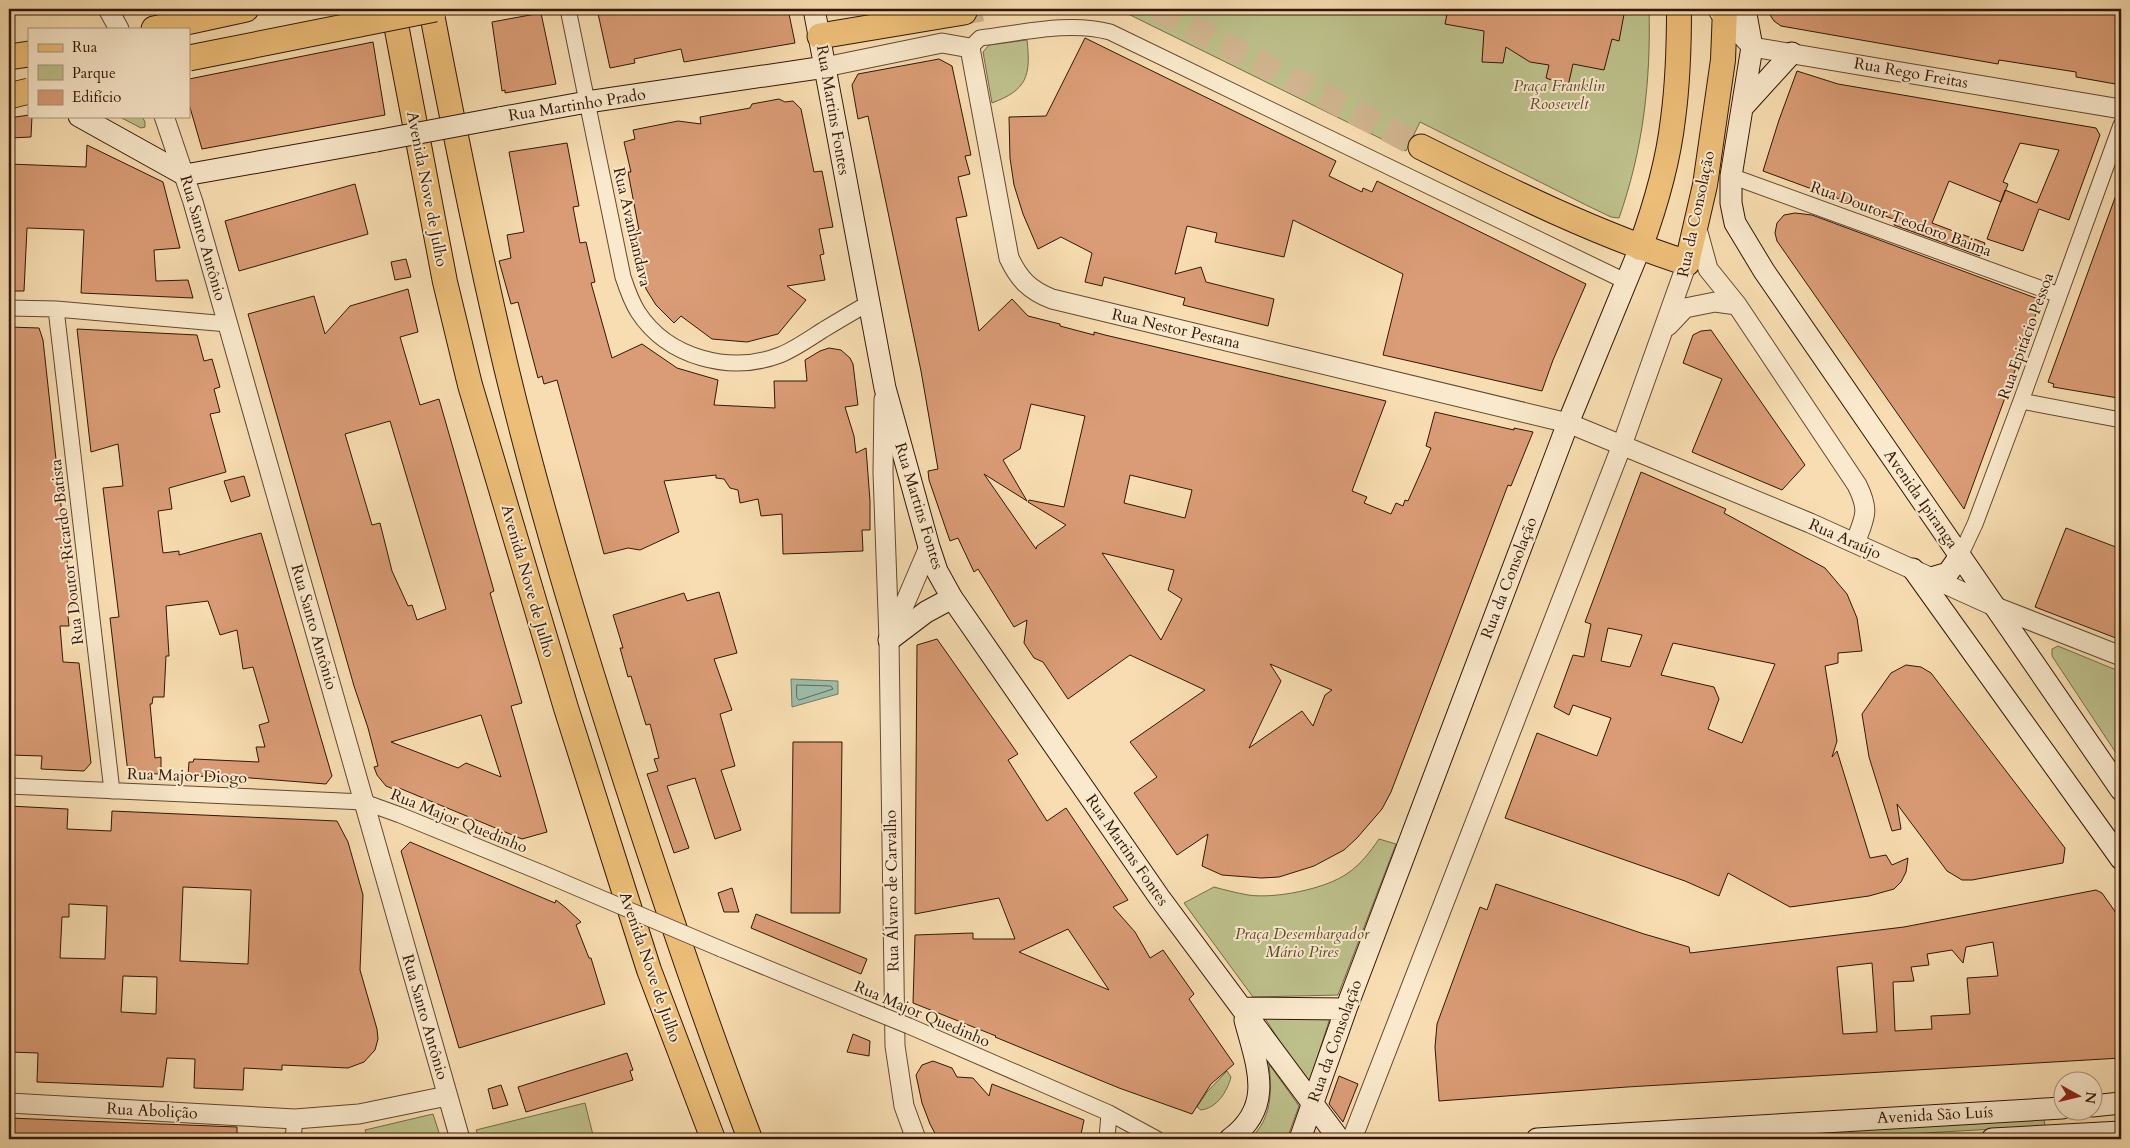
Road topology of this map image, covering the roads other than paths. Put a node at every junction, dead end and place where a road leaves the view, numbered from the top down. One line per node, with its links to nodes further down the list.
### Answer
1 (108, 9): 10 (street)
2 (246, 9): 11 (highway)
3 (393, 9): 76 (main road, Avenida Nove de Julho)
4 (433, 9): 18 (highway, bridge); 77 (main road, Avenida Nove de Julho)
5 (568, 9): 24 (street, Rua Avanhandava)
6 (814, 9): 12 (main road, Rua Martins Fontes)
7 (1679, 9): 35 (main road, Rua da Consolação)
8 (964, 12): 12 (highway)
9 (1728, 12): 13 (main road, Rua da Consolação); 34 (main road, Rua da Consolação)
10 (118, 28)
11 (159, 28)
12 (820, 36): 19 (main road, Rua Martins Fontes)
13 (1752, 47): 15 (street, Rua Rego Freitas); 25 (main road, Rua da Consolação)
14 (970, 48): 19 (street, Rua Martinho Prado); 37 (street); 48 (street, Rua Nestor Pestana)
15 (1792, 53): 25 (main road); 26 (street, Rua Rego Freitas)
16 (28, 54): 17 (highway)
17 (9, 57)
18 (190, 58)
19 (825, 67): 24 (main road, Rua Martinho Prado); 39 (main road, Rua Martins Fontes)
20 (9, 82): 21 (main road)
21 (28, 92)
22 (28, 92): 23 (highway, bridge)
23 (9, 96)
24 (587, 102): 31 (main road, Rua Martinho Prado, bridge); 39 (street, Rua Avanhandava)
25 (1742, 108): 32 (main road, Rua da Consolação)
26 (2121, 109)
27 (83, 118): 31 (main road)
28 (165, 118): 31 (street, Rua Santo Antônio)
29 (2121, 126): 38 (street, Rua Epitácio Pessoa)
30 (1421, 147): 35 (highway)
31 (185, 176): 43 (street, Rua Santo Antônio)
32 (1731, 176): 33 (main road, Rua da Consolação); 38 (street, Rua Doutor Teodoro Baima)
33 (1731, 202): 52 (main road, Avenida Ipiranga)
34 (1696, 223): 36 (main road, Rua da Consolação); 40 (street)
35 (1640, 248): 36 (highway); 37 (main road, Rua da Consolação)
36 (1687, 263): 44 (street, Rua da Consolação)
37 (1625, 281): 48 (main road, Rua da Consolação)
38 (2059, 295): 46 (street, Rua Epitácio Pessoa)
39 (869, 303): 45 (main road, Rua Martins Fontes)
40 (1736, 305): 44 (street); 50 (street)
41 (9, 308): 42 (street)
42 (56, 309): 43 (street); 60 (street, Rua Doutor Ricardo Batista)
43 (228, 324): 61 (street, Rua Santo Antônio)
44 (1665, 329): 49 (street, Rua da Consolação)
45 (885, 388): 51 (main road, Rua Martins Fontes); 56 (street, Rua Álvaro de Carvalho)
46 (2021, 401): 47 (street); 52 (street, Rua Epitácio Pessoa)
47 (2121, 420)
48 (1568, 423): 49 (street, Rua Araújo); 64 (main road, Rua da Consolação)
49 (1622, 445): 50 (street, Rua Araújo); 84 (street, Rua da Consolação)
50 (1855, 543): 53 (street, Rua Araújo)
51 (929, 547): 54 (main road, Rua Martins Fontes); 56 (street, Rua Álvaro de Carvalho)
52 (1960, 556): 53 (main road); 55 (main road, Avenida Ipiranga)
53 (1922, 574): 55 (street, Rua Araújo); 62 (main road)
54 (952, 598): 56 (main road); 63 (main road, Rua Martins Fontes)
55 (1996, 607): 57 (street, Rua Araújo); 59 (main road, Avenida Ipiranga)
56 (889, 640): 78 (street, Rua Álvaro de Carvalho)
57 (2121, 656)
58 (9, 786): 60 (street, Rua Major Diogo)
59 (2121, 790)
60 (112, 791): 61 (street, Rua Major Diogo)
61 (364, 802): 65 (street, Rua Santo Antônio); 71 (street, Rua Major Quedinho, bridge)
62 (2121, 859)
63 (1242, 1008): 64 (main road); 68 (main road, Rua Martins Fontes); 81 (main road, Rua Martins Fontes)
64 (1346, 1009): 68 (main road, Rua da Consolação)
65 (447, 1096): 72 (street, Rua Abolição); 75 (street, Rua Santo Antônio)
66 (9, 1103): 72 (street, Rua Abolição)
67 (2121, 1103): 69 (main road)
68 (1313, 1104): 82 (main road, Rua da Consolação); 83 (main road, Rua Martins Fontes)
69 (2102, 1105)
70 (2052, 1109): 85 (main road, Avenida São Luís)
71 (1109, 1112): 79 (street); 80 (street, Rua Major Quedinho)
72 (296, 1118): 74 (street)
73 (2121, 1132): 86 (main road, Avenida São Luís)
74 (293, 1139)
75 (460, 1139)
76 (713, 1139)
77 (750, 1139)
78 (916, 1139)
79 (1107, 1139)
80 (1157, 1139)
81 (1230, 1139)
82 (1300, 1139)
83 (1339, 1139)
84 (1352, 1139)
85 (1537, 1139)
86 (1992, 1139)

